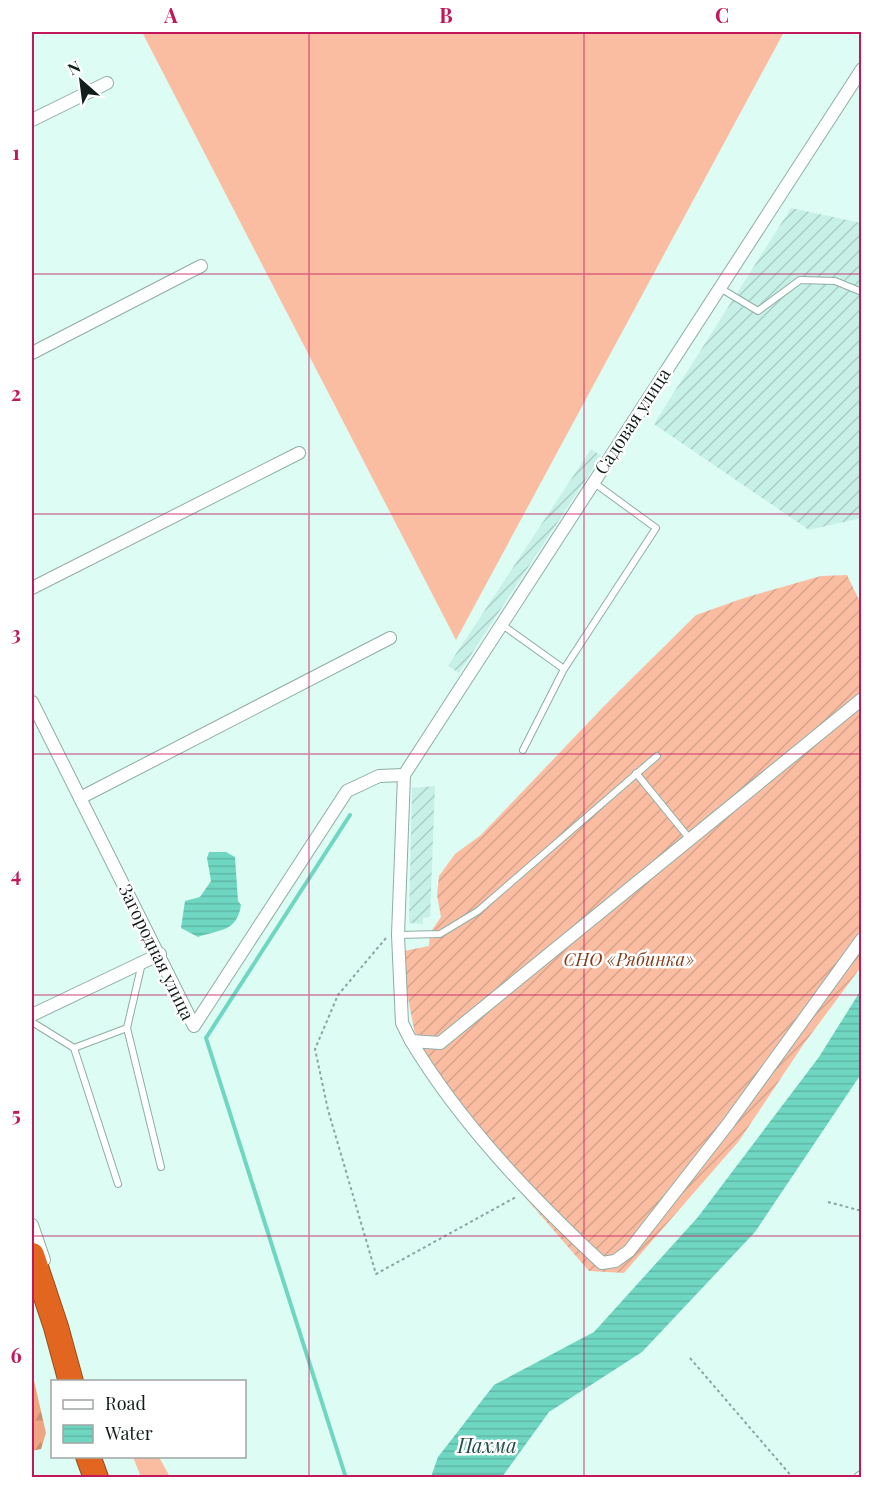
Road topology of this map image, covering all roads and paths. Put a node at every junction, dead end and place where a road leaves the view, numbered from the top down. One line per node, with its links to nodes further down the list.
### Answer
1 (861, 69): 5 (street, Садовая улица)
2 (107, 83): 3 (street)
3 (32, 120)
4 (201, 266): 7 (street)
5 (719, 288): 6 (lane); 9 (street, Садовая улица)
6 (861, 292)
7 (32, 353)
8 (299, 453): 10 (street)
9 (592, 482): 11 (street, Садовая улица); 13 (lane)
10 (32, 588)
11 (501, 623): 13 (lane); 20 (street, Садовая улица)
12 (390, 638): 21 (street)
13 (564, 669): 17 (lane)
14 (861, 699): 22 (street)
15 (32, 702): 16 (street, Загородная улица)
16 (35, 720): 21 (street, Загородная улица)
17 (523, 750)
18 (657, 756): 19 (lane)
19 (636, 773): 22 (lane); 23 (lane)
20 (404, 775): 23 (street); 25 (street, Загородная улица)
21 (80, 798): 25 (street, Загородная улица)
22 (689, 838): 30 (street)
23 (397, 930): 30 (street); 34 (path)
24 (861, 939): 34 (street)
25 (160, 954): 26 (street)
26 (142, 962): 27 (street); 29 (lane)
27 (32, 1015)
28 (32, 1022): 31 (lane)
29 (128, 1028): 31 (lane); 32 (lane)
30 (411, 1041): 34 (street)
31 (74, 1048): 33 (lane)
32 (160, 1167)
33 (117, 1184)
34 (527, 1188)
35 (828, 1202): 36 (path)
36 (861, 1211)
37 (32, 1225): 42 (street)
38 (32, 1255): 43 (highway)
39 (32, 1299): 41 (highway)
40 (690, 1358): 46 (path)
41 (59, 1380)
42 (70, 1380)
43 (70, 1380)
44 (91, 1458): 45 (highway)
45 (96, 1478)
46 (793, 1478)

